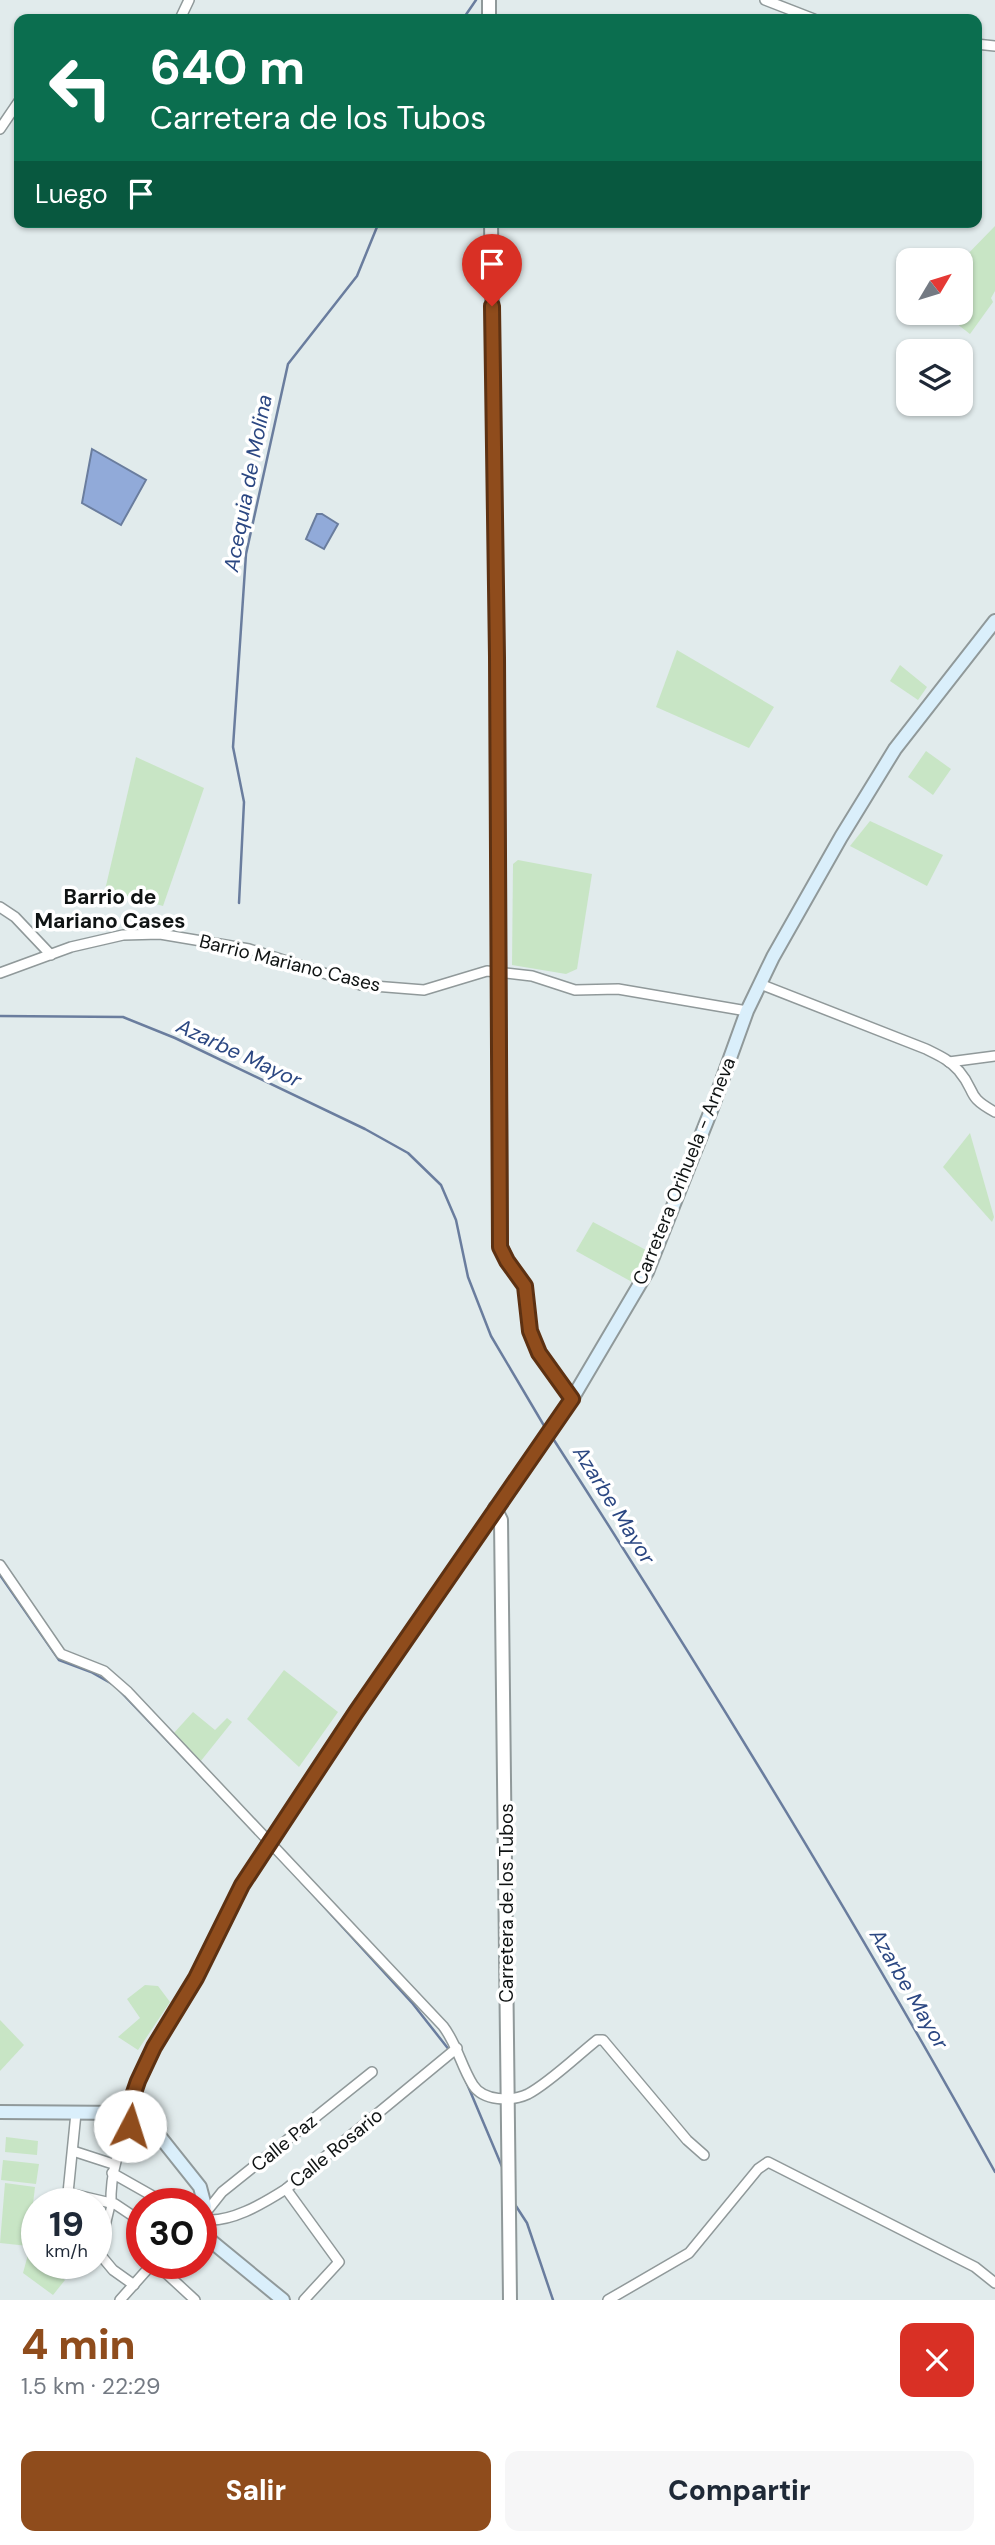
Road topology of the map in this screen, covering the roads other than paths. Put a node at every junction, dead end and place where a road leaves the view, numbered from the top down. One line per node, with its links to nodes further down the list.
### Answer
1 (765, 0): 2 (street)
2 (801, 14)
3 (14, 109): 4 (street)
4 (0, 130)
5 (491, 228): 9 (street)
6 (995, 621): 11 (main road, Carretera Orihuela - Arneva)
7 (0, 907): 8 (street)
8 (51, 955): 9 (street, Barrio Mariano Cases); 10 (street, Barrio Mariano Cases)
9 (500, 972): 12 (street, Barrio Mariano Cases); 16 (street)
10 (0, 973)
11 (760, 984): 12 (main road, Carretera Orihuela - Arneva); 14 (street)
12 (747, 1011): 16 (main road, Carretera Orihuela - Arneva)
13 (995, 1056): 14 (street)
14 (949, 1062): 15 (street)
15 (995, 1112)
16 (572, 1399): 17 (main road, Carretera Orihuela - Arneva)
17 (495, 1507): 19 (main road, Carretera Orihuela - Arneva); 22 (street, Carretera de los Tubos)
18 (0, 1565): 19 (street)
19 (268, 1844): 20 (street); 25 (main road, Carretera Orihuela - Arneva)
20 (457, 2048): 22 (street); 33 (street, Calle Rosario)
21 (372, 2072): 34 (street, Calle Paz)
22 (508, 2098): 27 (street); 46 (street, Carretera de los Tubos)
23 (0, 2112): 24 (main road)
24 (76, 2113): 25 (main road); 26 (street)
25 (131, 2115): 28 (street); 32 (main road)
26 (73, 2151): 28 (street); 29 (street)
27 (704, 2155)
28 (113, 2168): 30 (street); 31 (street)
29 (68, 2188)
30 (112, 2188)
31 (143, 2188)
32 (200, 2188)
33 (286, 2189): 35 (street, Calle Rosario); 45 (street)
34 (217, 2198)
35 (217, 2220)
36 (217, 2246): 44 (main road)
37 (112, 2269): 41 (street)
38 (139, 2279): 41 (street)
39 (172, 2279): 43 (street)
40 (995, 2283): 47 (street)
41 (134, 2285): 42 (street)
42 (121, 2300)
43 (195, 2300)
44 (283, 2300)
45 (304, 2300)
46 (510, 2300)
47 (608, 2300)

